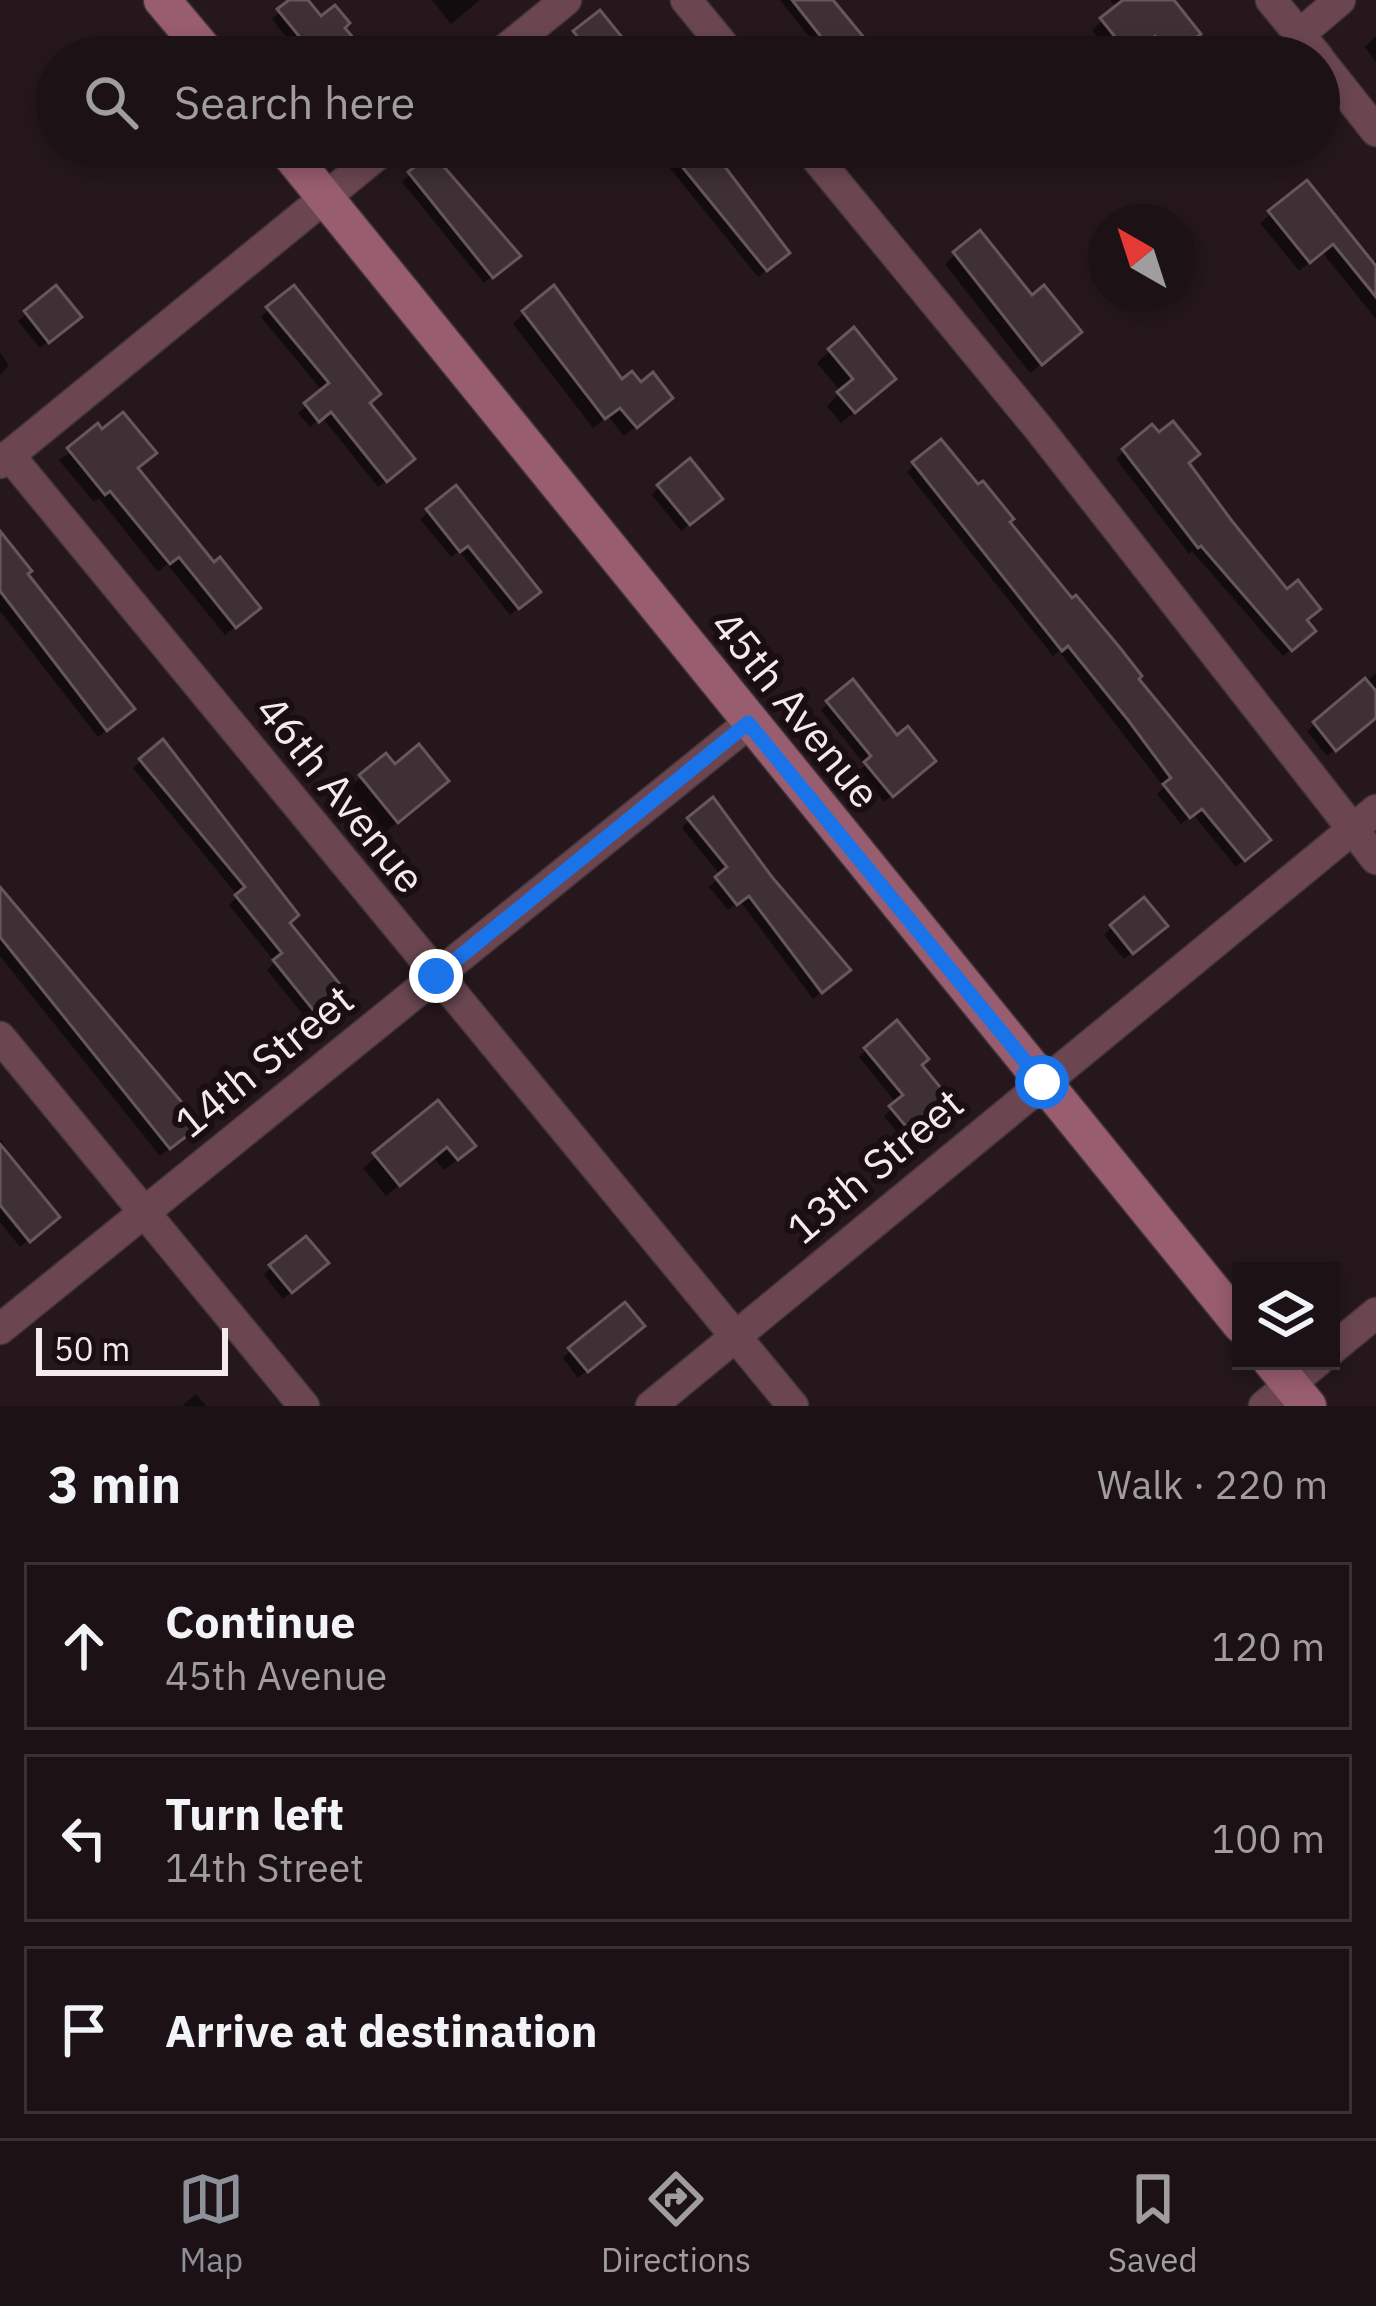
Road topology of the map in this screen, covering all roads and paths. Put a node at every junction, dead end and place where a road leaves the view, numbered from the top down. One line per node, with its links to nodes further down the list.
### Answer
1 (162, 0): 6 (street)
2 (566, 0): 7 (street)
3 (686, 0): 8 (street)
4 (1271, 0): 9 (street)
5 (1340, 0): 10 (street)
6 (192, 36)
7 (522, 36)
8 (716, 36)
9 (1301, 36)
10 (1320, 36)
11 (1340, 85): 12 (street)
12 (1376, 131)
13 (302, 168): 16 (street, 45th Avenue)
14 (361, 168): 16 (street)
15 (824, 168): 19 (street)
16 (326, 197): 17 (street); 18 (street, 45th Avenue)
17 (4, 459): 21 (street, 46th Avenue)
18 (748, 723): 21 (street, 14th Street); 23 (street, 45th Avenue)
19 (1364, 820): 20 (street); 23 (street, 13th Street)
20 (1376, 859)
21 (436, 976): 24 (street, 14th Street); 28 (street, 46th Avenue)
22 (0, 1037): 24 (street)
23 (1042, 1082): 26 (street, 45th Avenue); 28 (street, 13th Street)
24 (144, 1213): 27 (street, 14th Street); 30 (street)
25 (1376, 1312): 29 (street)
26 (1232, 1314)
27 (0, 1329)
28 (735, 1337): 31 (street, 13th Street); 32 (street, 46th Avenue)
29 (1340, 1342)
30 (304, 1406)
31 (651, 1406)
32 (793, 1406)

